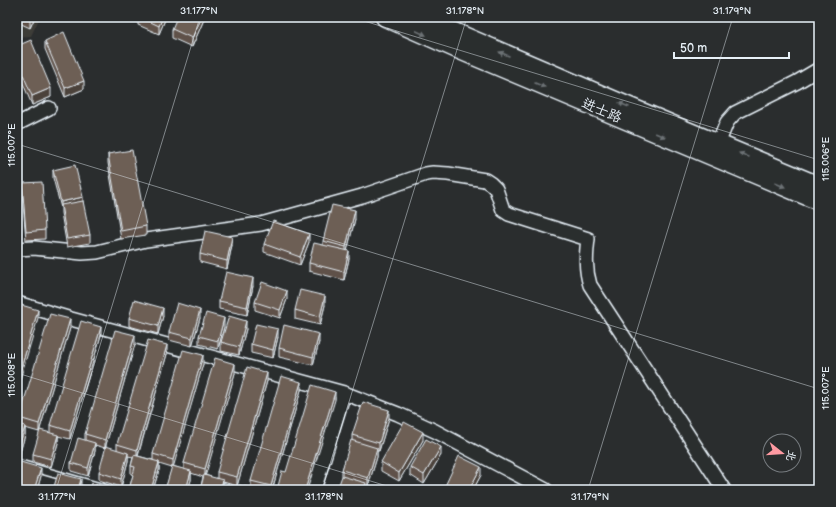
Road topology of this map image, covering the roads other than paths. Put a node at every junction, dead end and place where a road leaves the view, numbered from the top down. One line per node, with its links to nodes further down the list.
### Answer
1 (385, 17): 8 (main road, 进士路, one-way to 8)
2 (419, 17): 6 (main road, 进士路, one-way to 2)
3 (819, 69): 6 (street)
4 (49, 108): 5 (street)
5 (17, 124)
6 (718, 144): 7 (main road, 进士路, one-way to 6)
7 (819, 186)
8 (819, 201)
9 (17, 249): 16 (street)
10 (17, 302): 11 (street)
11 (344, 392): 14 (street); 15 (street)
12 (17, 463): 13 (lane)
13 (111, 490)
14 (314, 490)
15 (546, 490)
16 (724, 490)

